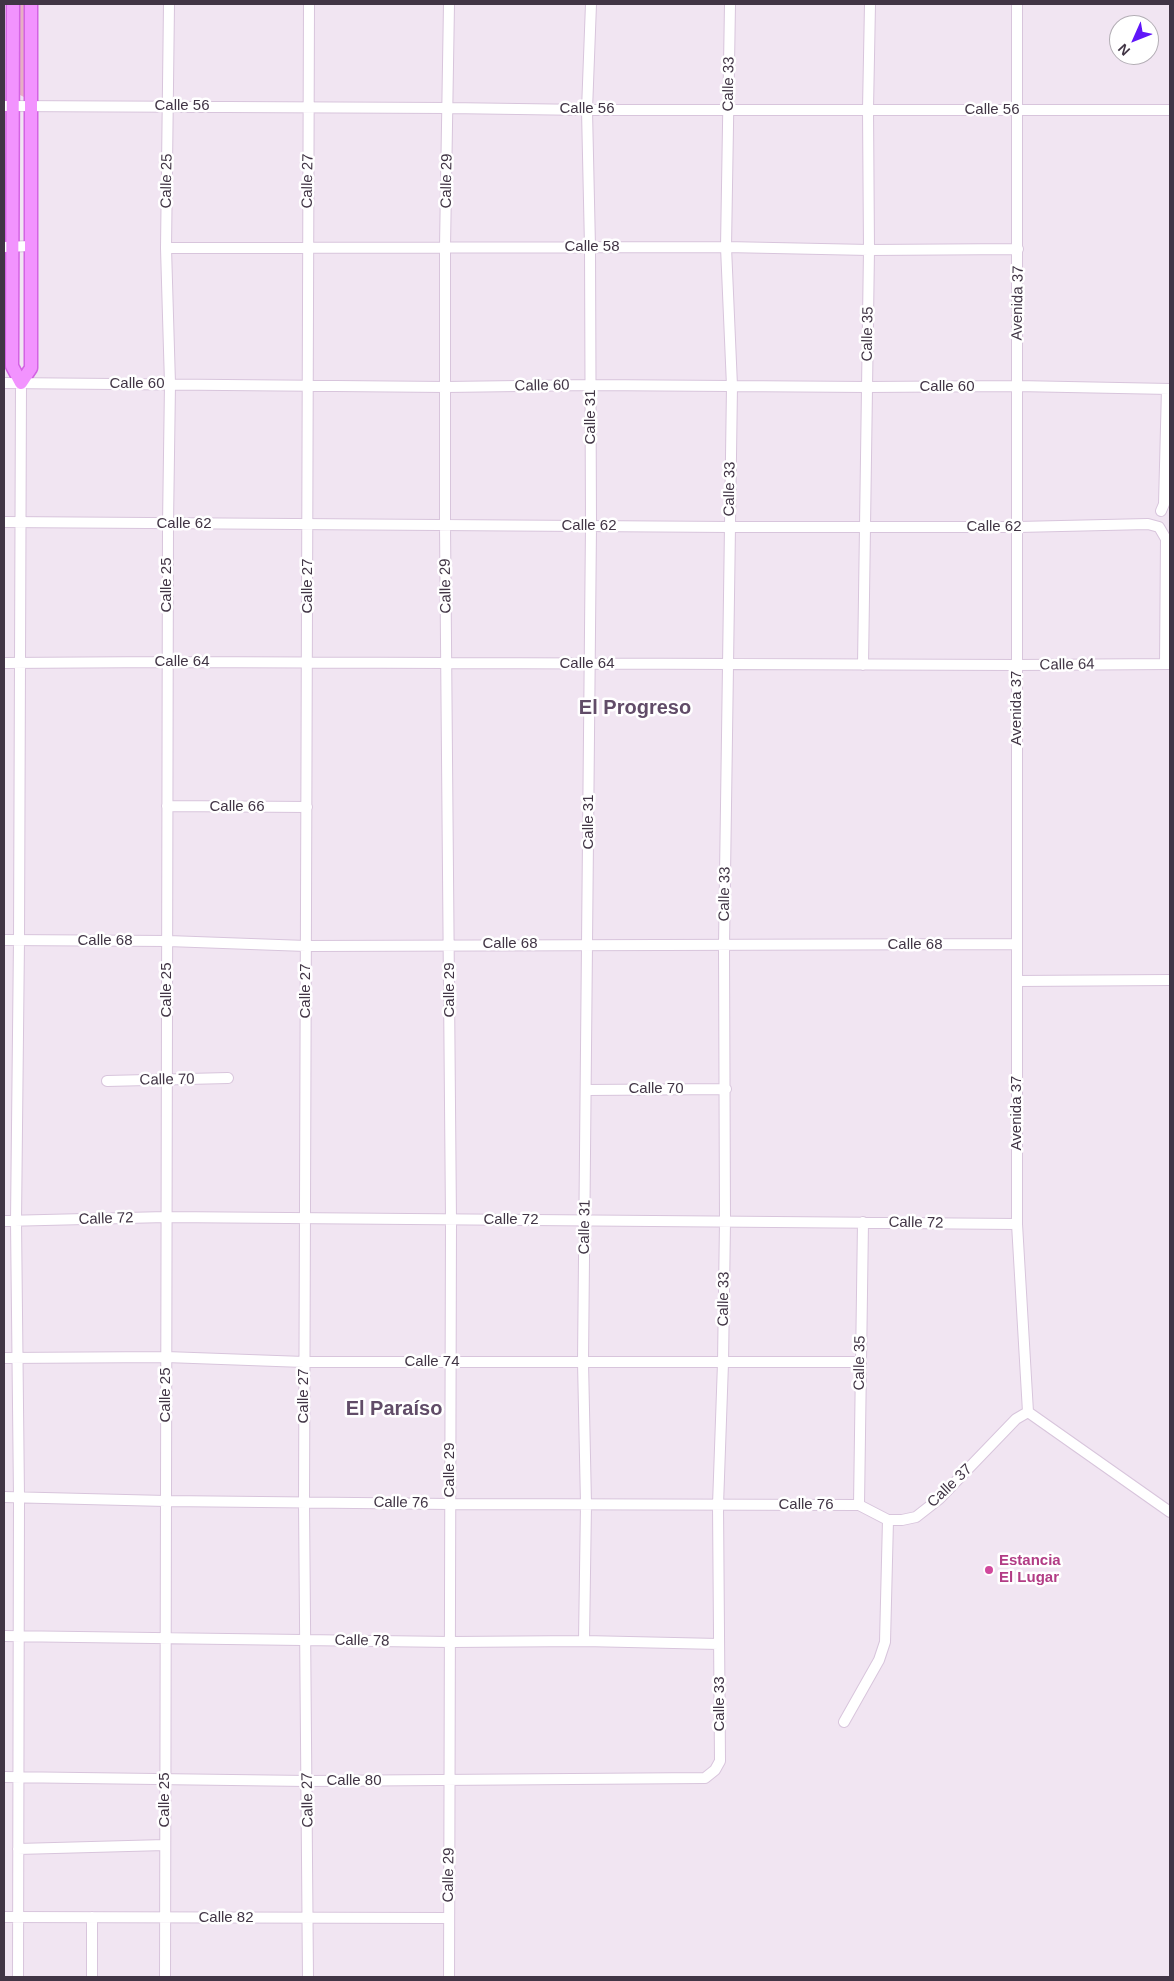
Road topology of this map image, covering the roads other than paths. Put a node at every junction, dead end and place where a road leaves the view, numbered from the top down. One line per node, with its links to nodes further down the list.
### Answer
1 (13, 4): 10 (main road)
2 (31, 4): 11 (main road)
3 (169, 4): 12 (street, Calle 25)
4 (309, 4): 13 (street, Calle 27)
5 (449, 4): 14 (street, Calle 29)
6 (591, 4): 16 (street, Calle 31)
7 (730, 4): 15 (street, Calle 33)
8 (870, 4): 17 (street, Calle 35)
9 (1017, 4): 18 (street, Avenida 37)
10 (8, 106): 11 (street, Calle 56); 22 (main road)
11 (31, 106): 12 (street, Calle 56); 20 (main road)
12 (168, 106): 13 (street, Calle 56); 26 (street, Calle 25)
13 (309, 107): 14 (street, Calle 56); 23 (street, Calle 27)
14 (448, 108): 16 (street, Calle 56); 24 (street, Calle 29)
15 (729, 109): 16 (street, Calle 56); 17 (street, Calle 56); 21 (street, Calle 33)
16 (587, 110): 25 (street, Calle 31)
17 (868, 110): 18 (street, Calle 56); 28 (street, Calle 35)
18 (1018, 110): 19 (street, Calle 56); 27 (street, Avenida 37)
19 (1170, 110)
20 (31, 246): 22 (street); 30 (main road)
21 (726, 246): 25 (street, Calle 58); 28 (street, Calle 58); 34 (street, Calle 33)
22 (8, 247): 30 (main road)
23 (307, 247): 24 (street, Calle 58); 26 (street, Calle 58); 33 (street, Calle 27)
24 (446, 247): 25 (street, Calle 58); 36 (street, Calle 29)
25 (590, 247): 32 (street, Calle 31)
26 (166, 248): 31 (street, Calle 25)
27 (1018, 249): 28 (street, Calle 58); 35 (street, Avenida 37)
28 (869, 250): 37 (street, Calle 35)
29 (4, 383): 30 (street, Calle 60)
30 (21, 383): 31 (street, Calle 60); 41 (street)
31 (170, 384): 33 (street, Calle 60); 42 (street, Calle 25)
32 (591, 385): 34 (street, Calle 60); 36 (street, Calle 60); 45 (street, Calle 31)
33 (308, 386): 36 (street, Calle 60); 43 (street, Calle 27)
34 (732, 386): 37 (street, Calle 60); 47 (street, Calle 33)
35 (1016, 386): 37 (street, Calle 60); 38 (street, Calle 60); 46 (street, Avenida 37)
36 (446, 387): 44 (street, Calle 29)
37 (867, 388): 48 (street, Calle 35)
38 (1168, 389): 39 (street)
39 (1161, 512)
40 (4, 522): 41 (street, Calle 62)
41 (20, 522): 42 (street, Calle 62); 52 (street)
42 (168, 524): 43 (street, Calle 62); 49 (street, Calle 25)
43 (308, 525): 44 (street, Calle 62); 50 (street, Calle 27)
44 (445, 526): 45 (street, Calle 62); 53 (street, Calle 29)
45 (592, 526): 47 (street, Calle 62); 54 (street, Calle 31)
46 (1018, 527): 48 (street, Calle 62); 56 (street, Calle 62); 58 (street, Avenida 37)
47 (729, 528): 48 (street, Calle 62); 55 (street, Calle 33)
48 (866, 528): 57 (street, Calle 35)
49 (167, 662): 50 (street, Calle 64); 52 (street, Calle 64); 59 (street, Calle 25)
50 (308, 662): 53 (street, Calle 64); 60 (street, Calle 27)
51 (4, 663): 52 (street, Calle 64)
52 (19, 663): 62 (street)
53 (447, 663): 54 (street, Calle 64); 64 (street, Calle 29)
54 (589, 664): 55 (street, Calle 64); 66 (street, Calle 31)
55 (728, 664): 57 (street, Calle 64); 67 (street, Calle 33)
56 (1168, 664): 58 (street, Calle 64)
57 (863, 665): 58 (street, Calle 64)
58 (1017, 666): 65 (street, Avenida 37)
59 (167, 806): 60 (street, Calle 66); 63 (street, Calle 25)
60 (307, 807): 68 (street, Calle 27)
61 (4, 940): 62 (street, Calle 68)
62 (19, 940): 63 (street, Calle 68); 81 (street)
63 (168, 941): 68 (street, Calle 68); 72 (street, Calle 25)
64 (450, 944): 66 (street, Calle 68); 68 (street, Calle 68); 78 (street, Calle 29)
65 (1016, 944): 67 (street, Calle 68); 70 (street, Avenida 37)
66 (588, 945): 67 (street, Calle 68); 75 (street, Calle 31)
67 (724, 945): 74 (street, Calle 33)
68 (306, 946): 77 (street, Calle 27)
69 (1170, 980): 70 (street)
70 (1017, 981): 84 (street, Avenida 37)
71 (228, 1078): 72 (street, Calle 70)
72 (167, 1080): 73 (street, Calle 70); 76 (street, Calle 25)
73 (107, 1081)
74 (726, 1089): 75 (street, Calle 70); 82 (street, Calle 33)
75 (587, 1090): 79 (street, Calle 31)
76 (166, 1217): 77 (street, Calle 72); 81 (street, Calle 72); 85 (street, Calle 25)
77 (305, 1218): 78 (street, Calle 72); 88 (street, Calle 27)
78 (451, 1219): 79 (street, Calle 72); 89 (street, Calle 29)
79 (585, 1220): 82 (street, Calle 72); 90 (street, Calle 31)
80 (4, 1221): 81 (street, Calle 72)
81 (16, 1221): 87 (street)
82 (725, 1222): 83 (street, Calle 72); 91 (street, Calle 33)
83 (863, 1222): 84 (street, Calle 72); 92 (street, Calle 35)
84 (1017, 1224): 93 (street, Avenida 37)
85 (166, 1357): 87 (street, Calle 74); 88 (street, Calle 74); 96 (street, Calle 25)
86 (4, 1358): 87 (street, Calle 74)
87 (17, 1358): 95 (street)
88 (304, 1362): 89 (street, Calle 74); 97 (street, Calle 27)
89 (451, 1362): 90 (street, Calle 74); 98 (street, Calle 29)
90 (583, 1362): 91 (street, Calle 74); 99 (street, Calle 31)
91 (724, 1362): 92 (street, Calle 74); 101 (street, Calle 33)
92 (860, 1362): 100 (street, Calle 35)
93 (1028, 1412): 102 (street); 103 (street, Calle 37)
94 (4, 1497): 95 (street, Calle 76)
95 (20, 1497): 96 (street, Calle 76); 105 (street)
96 (166, 1501): 97 (street, Calle 76); 106 (street, Calle 25)
97 (304, 1502): 98 (street, Calle 76); 107 (street, Calle 27)
98 (450, 1504): 99 (street, Calle 76); 109 (street, Calle 29)
99 (586, 1504): 101 (street, Calle 76); 108 (street, Calle 31)
100 (859, 1504): 101 (street, Calle 76); 103 (street)
101 (718, 1505): 110 (street, Calle 33)
102 (1170, 1512)
103 (888, 1520): 111 (street)
104 (4, 1636): 105 (street, Calle 78)
105 (18, 1636): 106 (street, Calle 78); 113 (street)
106 (166, 1638): 107 (street, Calle 78); 115 (street, Calle 25)
107 (306, 1640): 109 (street, Calle 78); 116 (street, Calle 27)
108 (584, 1641): 109 (street, Calle 78); 110 (street, Calle 78)
109 (451, 1642): 117 (street, Calle 29)
110 (720, 1644): 114 (street, Calle 33)
111 (844, 1722)
112 (4, 1777): 113 (street, Calle 80)
113 (18, 1777): 115 (street, Calle 80); 119 (street)
114 (705, 1778): 117 (street, Calle 80)
115 (165, 1779): 116 (street, Calle 80); 118 (street, Calle 25)
116 (307, 1781): 117 (street, Calle 80); 124 (street, Calle 27)
117 (450, 1781): 125 (street, Calle 29)
118 (165, 1845): 119 (street); 123 (street, Calle 25)
119 (18, 1849): 121 (street)
120 (4, 1917): 121 (street, Calle 82)
121 (18, 1917): 122 (street, Calle 82); 126 (street)
122 (92, 1917): 123 (street, Calle 82); 127 (street)
123 (165, 1918): 124 (street, Calle 82); 128 (street, Calle 25)
124 (309, 1918): 125 (street, Calle 82); 129 (street, Calle 27)
125 (448, 1918): 130 (street, Calle 29)
126 (18, 1977)
127 (92, 1977)
128 (165, 1977)
129 (308, 1977)
130 (449, 1977)

